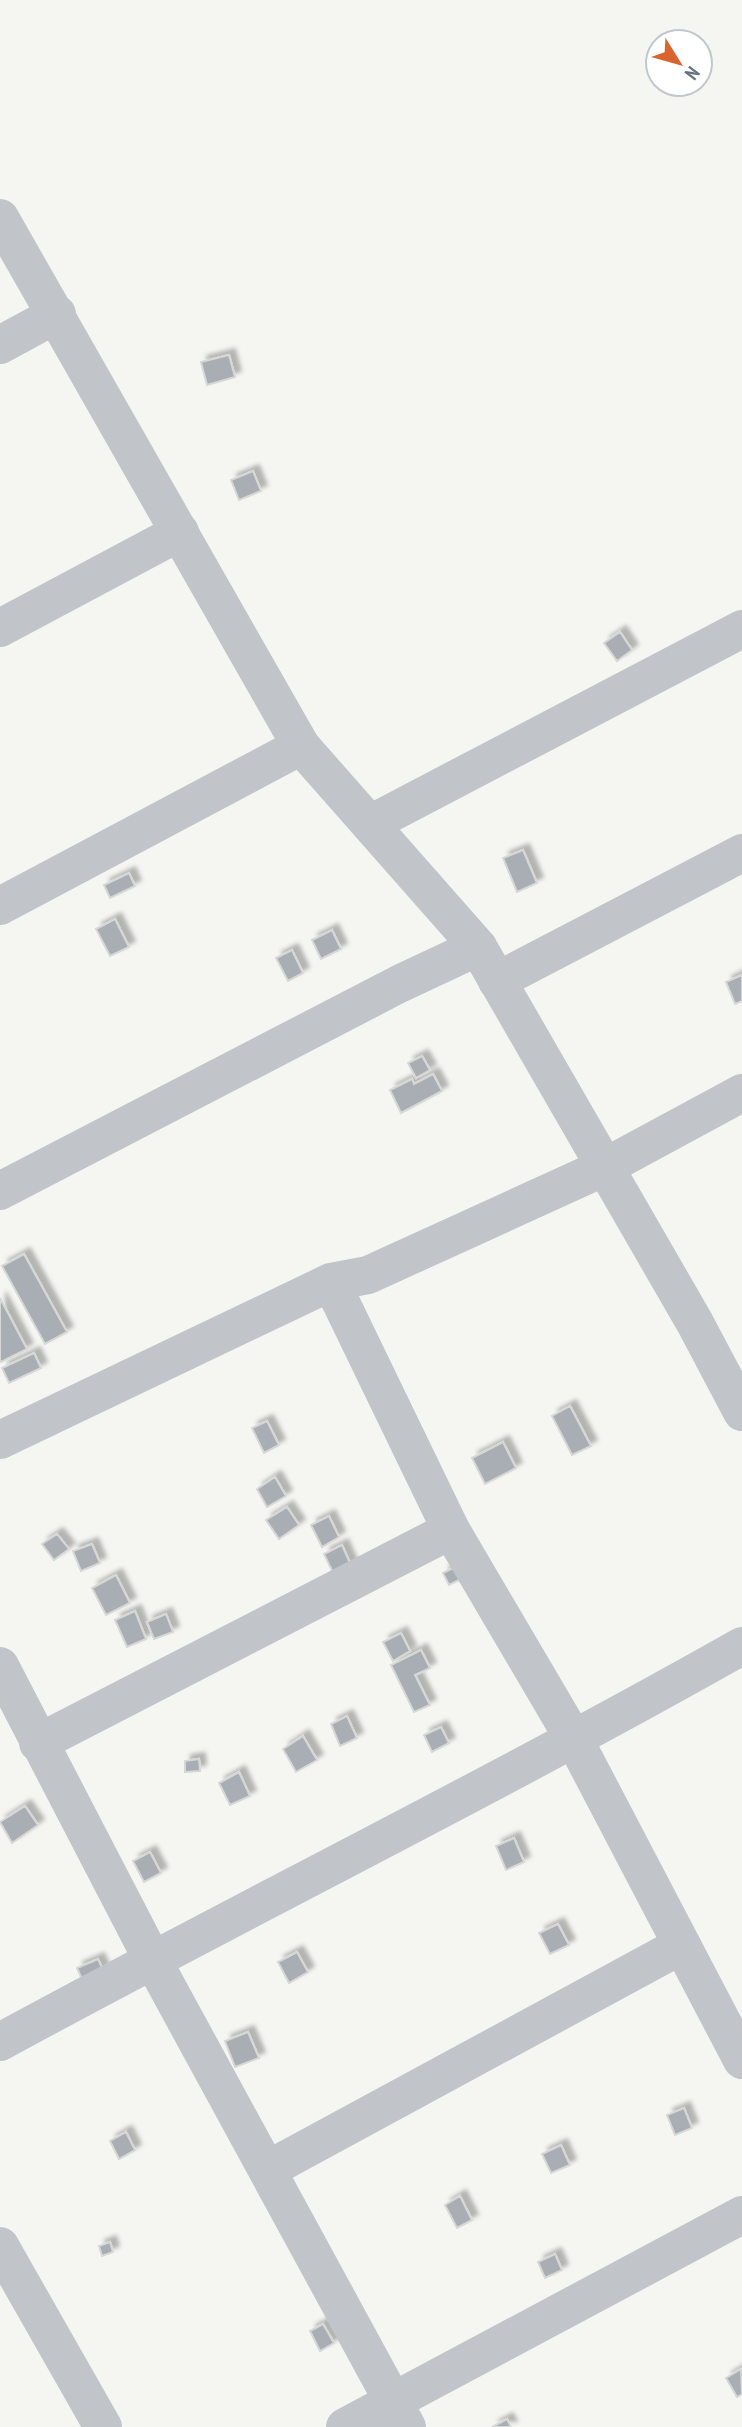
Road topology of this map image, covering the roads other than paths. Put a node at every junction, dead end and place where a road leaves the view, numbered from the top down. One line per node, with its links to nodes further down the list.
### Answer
1 (0, 218): 2 (street)
2 (57, 314): 3 (street); 4 (street)
3 (0, 345)
4 (180, 532): 5 (street); 7 (street)
5 (0, 628)
6 (742, 629): 8 (street)
7 (301, 746): 8 (street); 10 (street)
8 (370, 824): 11 (street)
9 (742, 853): 12 (street)
10 (0, 906)
11 (478, 947): 12 (street); 15 (street)
12 (497, 981): 14 (street)
13 (742, 1093): 14 (street)
14 (605, 1167): 16 (street); 17 (street)
15 (0, 1191)
16 (331, 1282): 18 (street); 19 (street)
17 (742, 1412)
18 (0, 1440)
19 (451, 1530): 22 (street); 23 (street)
20 (742, 1646): 22 (street)
21 (0, 1666): 23 (street)
22 (575, 1741): 24 (street); 25 (street)
23 (38, 1743): 25 (street)
24 (682, 1945): 27 (street); 28 (street)
25 (152, 1959): 26 (street); 28 (street)
26 (0, 2042)
27 (742, 2060)
28 (267, 2170): 31 (street)
29 (742, 2215): 31 (street)
30 (0, 2246): 32 (street)
31 (400, 2414): 33 (street)
32 (103, 2427)
33 (345, 2427)

